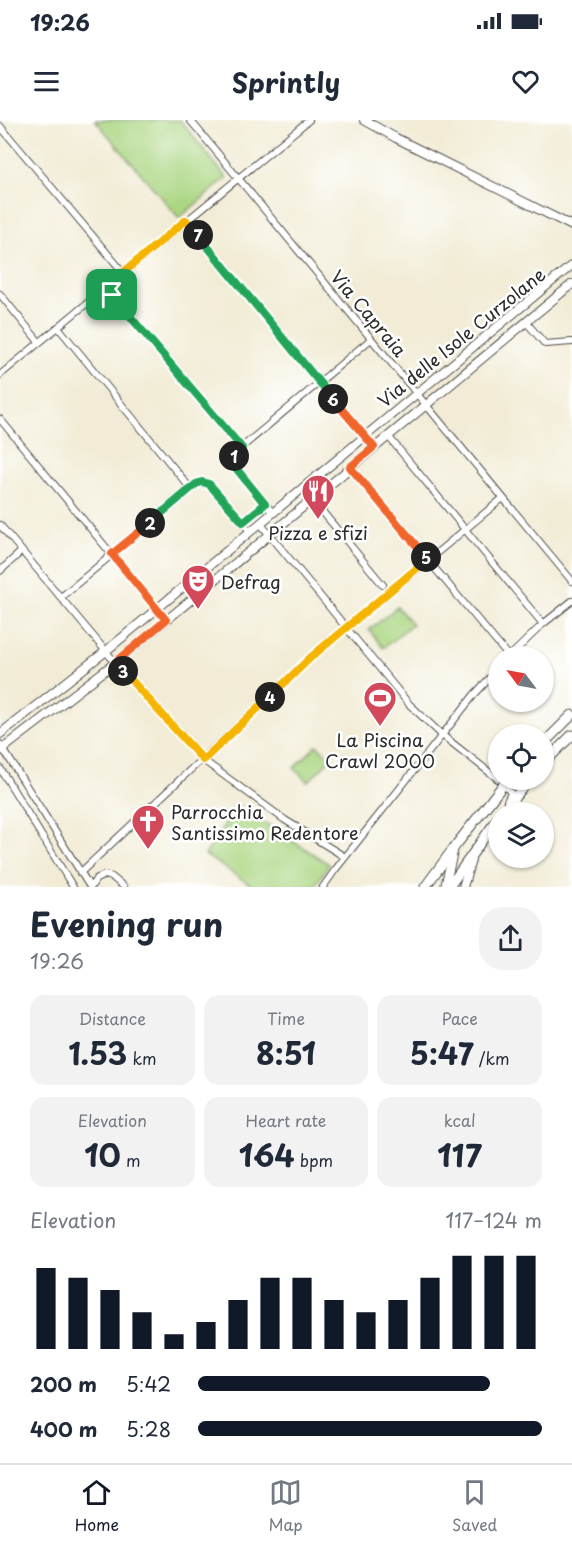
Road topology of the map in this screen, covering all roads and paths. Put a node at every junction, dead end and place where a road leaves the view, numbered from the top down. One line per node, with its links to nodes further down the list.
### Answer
1 (190, 120): 5 (street, Via Capraia)
2 (309, 120): 5 (street)
3 (364, 120): 7 (street)
4 (1, 123): 9 (street)
5 (237, 178): 6 (street); 15 (street, Via Capraia)
6 (186, 220): 9 (street); 19 (street)
7 (572, 226)
8 (572, 265): 20 (street, Via delle Isole Curzolane)
9 (123, 272): 11 (street)
10 (572, 284): 13 (street, Via delle Isole Curzolane)
11 (106, 287): 14 (street); 26 (street)
12 (0, 294): 16 (street)
13 (526, 322): 17 (street); 21 (street, Via delle Isole Curzolane)
14 (58, 327): 16 (street); 29 (street)
15 (371, 339): 19 (street); 20 (street, Via Capraia)
16 (39, 342): 18 (street)
17 (572, 342)
18 (0, 375)
19 (320, 383): 23 (street); 26 (street)
20 (416, 393): 21 (street, Via Capraia); 23 (street, Via delle Isole Curzolane)
21 (426, 406): 24 (street, Via delle Isole Curzolane); 31 (street, Via Capraia)
22 (0, 419): 42 (street)
23 (364, 436): 25 (street); 28 (street, Via delle Isole Curzolane)
24 (388, 436): 25 (street, Via delle Isole Curzolane); 38 (street)
25 (374, 447): 27 (street, Via delle Isole Curzolane)
26 (242, 448): 33 (street)
27 (350, 467): 30 (street, Via delle Isole Curzolane); 43 (street)
28 (313, 478): 30 (street); 34 (street, Via delle Isole Curzolane)
29 (191, 489): 35 (street); 42 (street)
30 (323, 490): 32 (street, Via delle Isole Curzolane)
31 (502, 498): 38 (street); 45 (street, Via Capraia)
32 (312, 499): 40 (street, Via delle Isole Curzolane); 46 (street)
33 (265, 504): 34 (street); 35 (street)
34 (272, 512): 36 (street, Via delle Isole Curzolane)
35 (243, 522): 39 (street)
36 (260, 523): 39 (street, Via delle Isole Curzolane); 40 (street)
37 (0, 525): 41 (street)
38 (465, 529): 43 (street); 51 (street)
39 (250, 531): 49 (street, Via delle Isole Curzolane)
40 (269, 535): 50 (street, Via delle Isole Curzolane); 52 (street)
41 (22, 551): 44 (street); 47 (street)
42 (112, 554): 47 (street); 49 (street)
43 (428, 559): 52 (street); 53 (street)
44 (0, 571)
45 (572, 581)
46 (383, 585)
47 (61, 597): 55 (street)
48 (572, 601): 51 (street)
49 (157, 608): 50 (street); 55 (street, Via delle Isole Curzolane)
50 (166, 620): 56 (street, Via delle Isole Curzolane)
51 (543, 624): 54 (street)
52 (346, 627): 61 (street); 66 (street)
53 (500, 646)
54 (520, 646)
55 (106, 651): 56 (street); 60 (street, Via delle Isole Curzolane)
56 (116, 662): 63 (street, Via delle Isole Curzolane); 66 (street)
57 (488, 681): 61 (street)
58 (572, 715): 59 (main road)
59 (554, 733)
60 (0, 734)
61 (442, 735): 68 (street); 75 (street)
62 (572, 735): 64 (main road)
63 (1, 748): 65 (street)
64 (554, 753)
65 (10, 758): 67 (street); 76 (street)
66 (203, 760): 75 (street); 76 (street)
67 (0, 766): 77 (street)
68 (488, 770)
69 (496, 790): 73 (main road)
70 (521, 790): 71 (main road)
71 (511, 802)
72 (488, 833): 74 (main road)
73 (456, 845): 81 (main road); 82 (street)
74 (474, 853): 82 (main road); 83 (street)
75 (345, 857): 80 (street)
76 (80, 873): 78 (street)
77 (73, 887)
78 (90, 887): 79 (street)
79 (124, 887)
80 (324, 887)
81 (425, 887)
82 (447, 887)
83 (463, 887)

